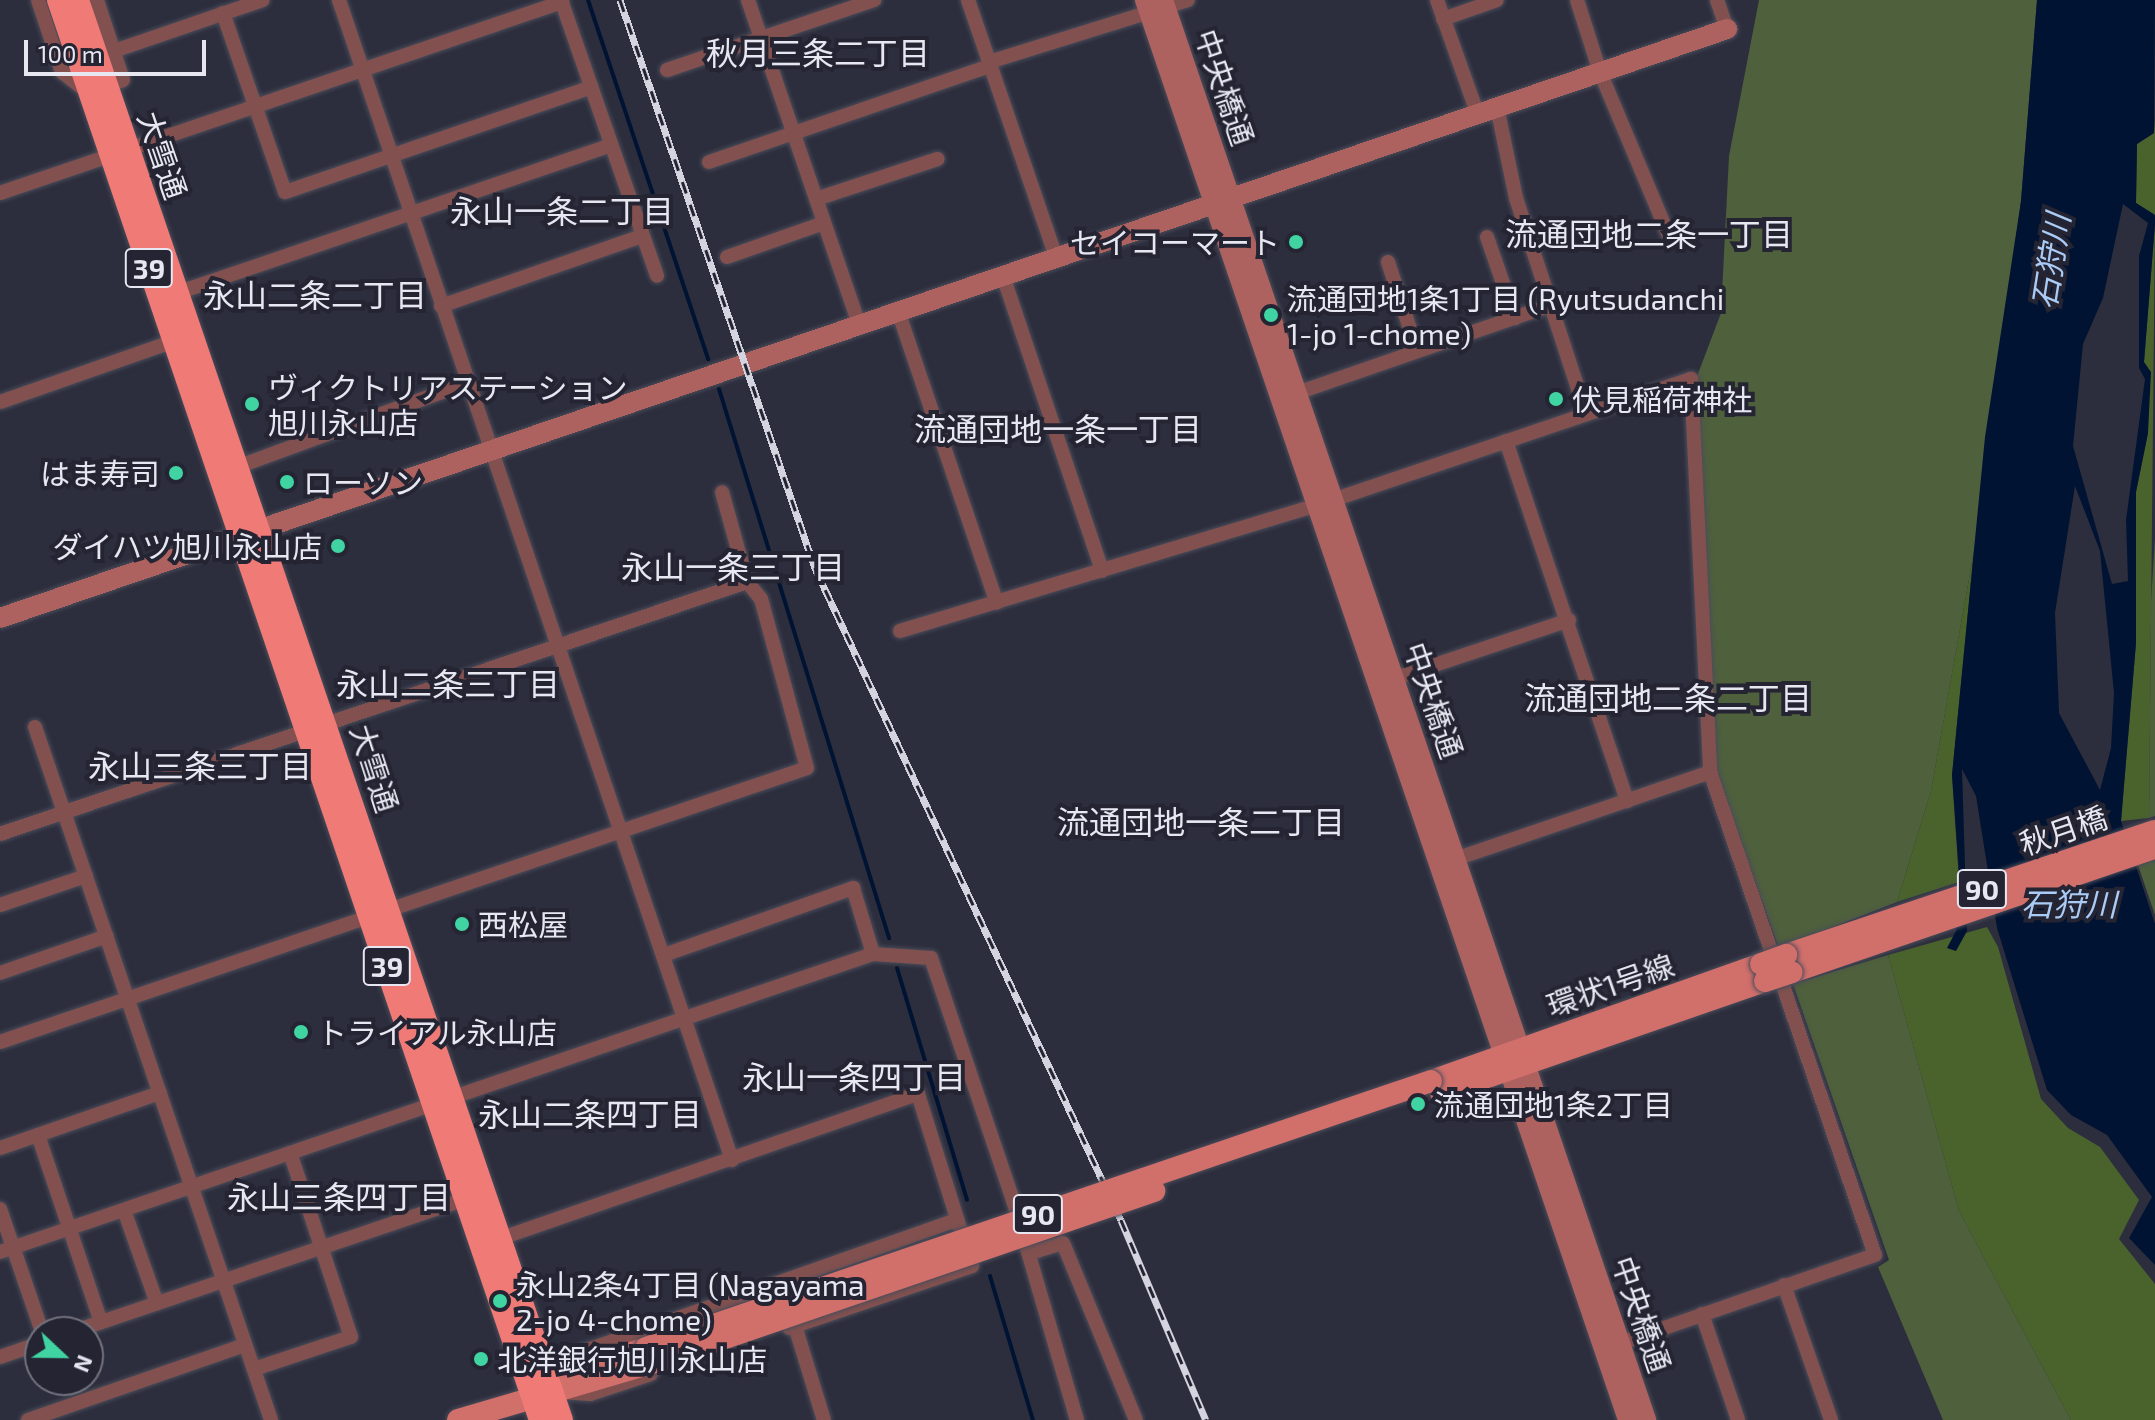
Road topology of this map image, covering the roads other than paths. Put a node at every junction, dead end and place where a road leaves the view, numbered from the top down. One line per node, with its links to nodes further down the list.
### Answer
1 (38, 0): 27 (street)
2 (59, 0): 27 (highway, 大雪通 / 39)
3 (77, 0): 27 (highway, 大雪通 / 39)
4 (97, 0): 21 (street)
5 (263, 0): 17 (street)
6 (339, 0): 23 (street)
7 (748, 0): 20 (street)
8 (874, 0): 20 (street)
9 (968, 0): 22 (street)
10 (1188, 0): 16 (street)
11 (1437, 0): 18 (street)
12 (1497, 0): 18 (street)
13 (1577, 0): 25 (street)
14 (1717, 0): 19 (street)
15 (562, 1): 23 (street); 26 (street)
16 (1156, 5): 22 (street); 38 (street, 中央橋通)
17 (223, 13): 21 (street); 28 (street)
18 (1443, 19): 29 (street)
19 (1727, 29): 25 (street)
20 (760, 38): 24 (street); 30 (street)
21 (114, 51): 27 (street)
22 (990, 64): 30 (street); 45 (street)
23 (365, 69): 28 (street); 33 (street)
24 (667, 70)
25 (1600, 72): 29 (street); 42 (street)
26 (591, 87): 31 (street); 33 (street)
27 (97, 89): 32 (highway, 大雪通 / 39)
28 (254, 104): 32 (street); 33 (street)
29 (1487, 111): 38 (street); 50 (street)
30 (793, 132): 35 (street); 37 (street)
31 (611, 145): 39 (street); 41 (street)
32 (119, 152): 36 (street); 49 (highway, 大雪通 / 39)
33 (393, 154): 39 (street)
34 (938, 159): 37 (street)
35 (709, 162)
36 (0, 193)
37 (816, 199): 40 (street)
38 (1223, 201): 45 (street); 58 (street, 中央橋通)
39 (410, 212): 49 (street); 51 (street)
40 (824, 223): 44 (street); 54 (street)
41 (642, 236): 47 (street); 51 (street)
42 (1669, 236)
43 (1487, 237): 53 (street)
44 (727, 257)
45 (1056, 257): 48 (street)
46 (1388, 262): 56 (street)
47 (657, 276)
48 (1003, 276): 52 (street); 67 (street)
49 (168, 296): 55 (highway, 大雪通 / 39); 63 (highway, 大雪通 / 39)
50 (1551, 305): 53 (street); 60 (street)
51 (441, 306): 57 (street)
52 (898, 311): 54 (street); 69 (street)
53 (1515, 318): 56 (street)
54 (859, 325): 62 (street)
55 (174, 341): 59 (street); 66 (highway, 大雪通 / 39)
56 (1417, 350): 58 (street)
57 (467, 383): 62 (street); 63 (street)
58 (1289, 396): 65 (street, 中央橋通)
59 (0, 402)
60 (1586, 414): 61 (street); 77 (street)
61 (1506, 441): 65 (street); 71 (street)
62 (491, 449): 66 (street); 73 (street)
63 (237, 467): 66 (highway, 大雪通 / 39)
64 (722, 492): 68 (street)
65 (1325, 502): 67 (street); 74 (street, 中央橋通)
66 (250, 532): 70 (street); 76 (highway, 大雪通 / 39)
67 (1102, 571): 69 (street)
68 (747, 582): 73 (street); 81 (street)
69 (997, 603): 72 (street)
70 (0, 618)
71 (1569, 620): 74 (street); 78 (street)
72 (900, 631)
73 (559, 648): 76 (street); 81 (street)
74 (1387, 681): 84 (street, 中央橋通)
75 (35, 727): 79 (street)
76 (319, 728): 79 (street); 87 (highway, 大雪通 / 39)
77 (1710, 772): 78 (street); 114 (street)
78 (1627, 801): 84 (street)
79 (64, 812): 82 (street); 85 (street)
80 (2155, 831): 91 (main road, 秋月橋 / 90)
81 (622, 832): 87 (street); 90 (street)
82 (0, 834)
83 (2155, 848): 91 (main road, 秋月橋 / 90)
84 (1449, 861): 96 (street, 中央橋通)
85 (86, 876): 86 (street); 88 (street)
86 (0, 905)
87 (380, 914): 93 (street); 98 (highway, 大雪通 / 39)
88 (107, 936): 92 (street); 93 (street)
89 (873, 954): 90 (street); 94 (street); 112 (street)
90 (664, 955): 94 (street)
91 (1800, 960): 96 (main road, 環状1号線 / 90, bridge)
92 (0, 973)
93 (128, 999): 95 (street); 97 (street)
94 (686, 1020): 98 (street); 102 (street)
95 (0, 1042)
96 (1517, 1059): 122 (street, 中央橋通); 126 (main road, 環状1号線 / 90, bridge)
97 (160, 1093): 99 (street); 103 (street)
98 (442, 1101): 101 (street); 104 (highway, 大雪通 / 39)
99 (38, 1135): 100 (street); 108 (street)
100 (0, 1148)
101 (290, 1153): 103 (street); 110 (street)
102 (732, 1160): 107 (street); 109 (street)
103 (192, 1187): 106 (street); 113 (street)
104 (474, 1196): 109 (highway, 大雪通 / 39); 110 (street)
105 (0, 1209): 111 (street)
106 (124, 1210): 108 (street); 115 (street)
107 (956, 1220): 120 (street); 126 (street)
108 (69, 1228): 111 (street); 118 (street)
109 (490, 1242): 126 (highway, 大雪通 / 39)
110 (323, 1248): 113 (street); 125 (street)
111 (6, 1250): 117 (street)
112 (1030, 1253): 133 (street); 134 (street)
113 (223, 1281): 115 (street); 121 (street)
114 (1784, 1285): 116 (street); 138 (street)
115 (157, 1303): 119 (street)
116 (1702, 1314): 122 (street); 137 (street)
117 (35, 1316)
118 (99, 1316)
119 (104, 1321)
120 (795, 1326): 126 (street); 132 (street)
121 (244, 1345): 125 (street); 127 (street)
122 (1612, 1346): 135 (street, 中央橋通); 136 (street, 中央橋通)
123 (24, 1349): 124 (street)
124 (0, 1357)
125 (254, 1369): 128 (street)
126 (542, 1393): 129 (main road, 90); 130 (highway, 大雪通 / 39); 131 (highway, 大雪通 / 39)
127 (28, 1420)
128 (271, 1420)
129 (458, 1420)
130 (541, 1420)
131 (561, 1420)
132 (824, 1420)
133 (1077, 1420)
134 (1136, 1420)
135 (1628, 1420)
136 (1646, 1420)
137 (1738, 1420)
138 (1831, 1420)

